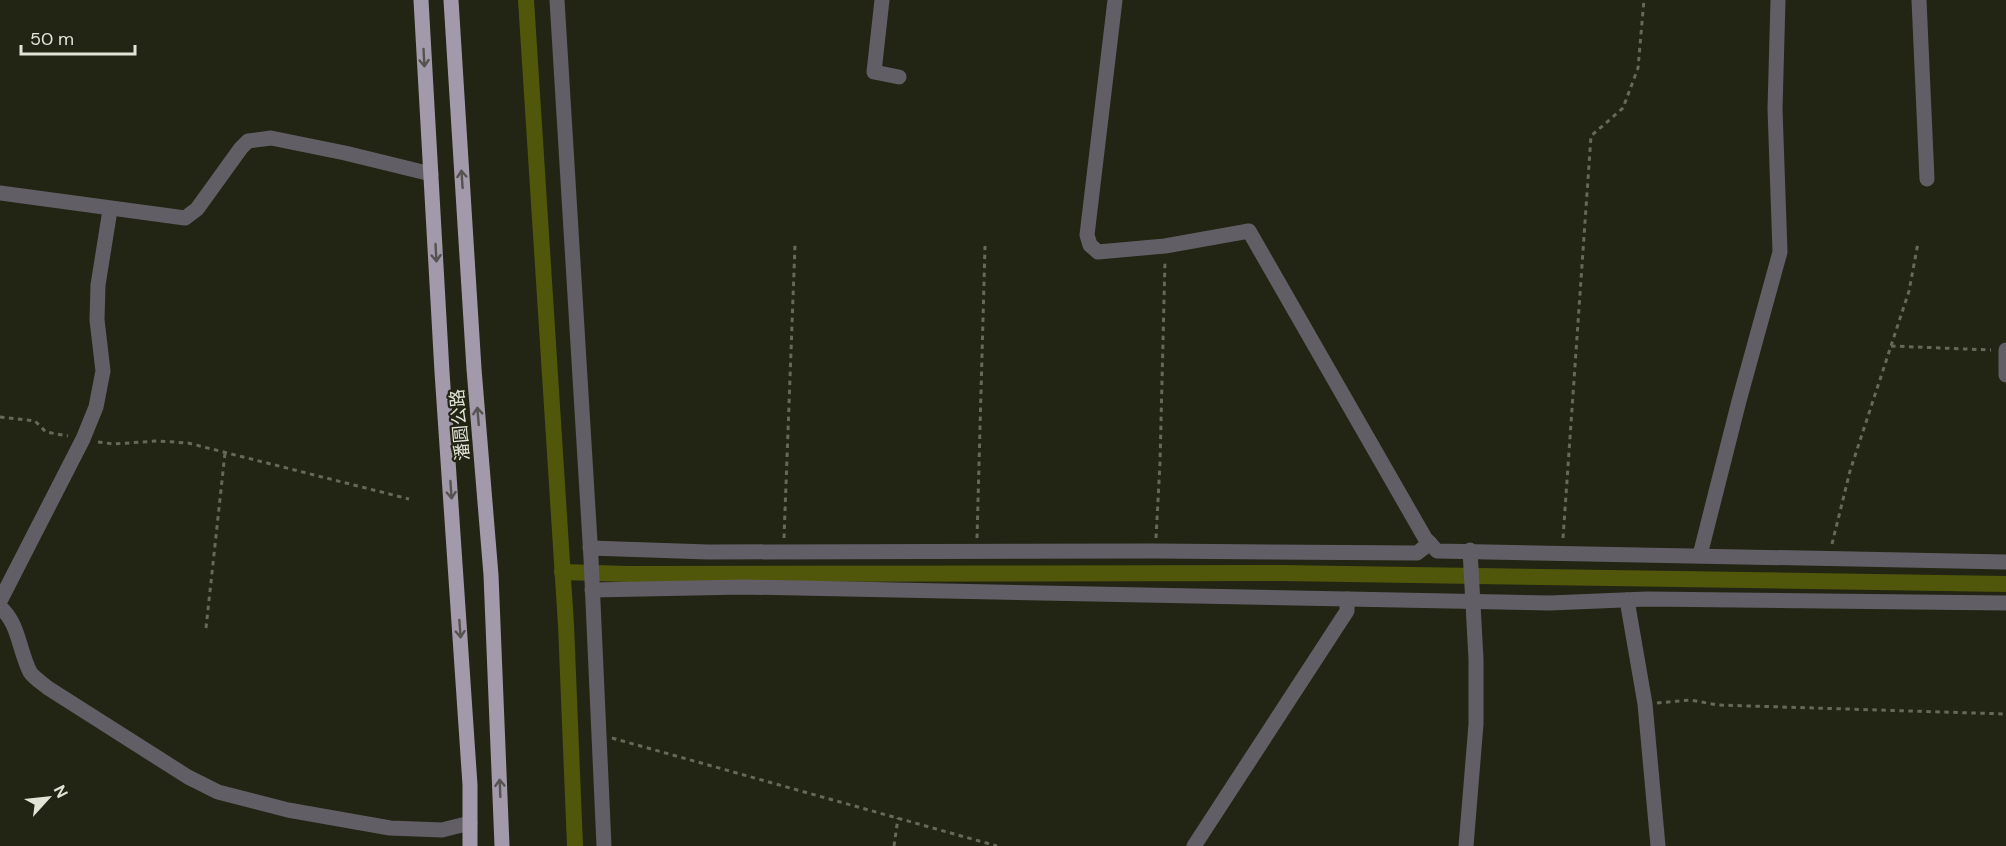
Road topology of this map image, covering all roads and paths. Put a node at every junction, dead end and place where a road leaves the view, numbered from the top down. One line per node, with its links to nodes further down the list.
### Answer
1 (421, 0): 10 (main road, 潘圆公路, one-way to 10)
2 (451, 0): 49 (main road, 潘圆公路, one-way to 2)
3 (557, 0): 30 (street)
4 (882, 0): 9 (street)
5 (1115, 0): 17 (street)
6 (1644, 0): 29 (path)
7 (1778, 0): 32 (street)
8 (1919, 0): 11 (street)
9 (899, 77)
10 (431, 174): 13 (street); 47 (main road, 潘圆公路, one-way to 47)
11 (1927, 179)
12 (0, 193): 13 (street)
13 (110, 210): 22 (street)
14 (1918, 243): 18 (path)
15 (795, 244): 28 (path)
16 (985, 246): 26 (path)
17 (1165, 246): 25 (street); 27 (path)
18 (1891, 346): 19 (path); 33 (path)
19 (2006, 350): 20 (street)
20 (2006, 375)
21 (0, 417): 22 (path)
22 (83, 439): 23 (path); 39 (street)
23 (225, 453): 24 (path); 42 (path)
24 (410, 499)
25 (1430, 543): 27 (street); 31 (street)
26 (977, 551): 27 (street); 28 (street)
27 (1155, 551)
28 (784, 552): 30 (street)
29 (1562, 552): 31 (street); 32 (street)
30 (591, 553): 35 (street)
31 (1470, 555): 36 (street)
32 (1700, 555): 33 (street)
33 (1828, 558): 34 (street)
34 (2006, 562)
35 (592, 587): 37 (street); 45 (street)
36 (1473, 597): 37 (street); 38 (street); 54 (street)
37 (1347, 599): 53 (street)
38 (1627, 600): 40 (street); 43 (street)
39 (0, 601)
40 (2006, 603)
41 (0, 608): 47 (street)
42 (206, 628)
43 (1645, 704): 44 (path); 55 (street)
44 (2006, 714)
45 (598, 735): 46 (path); 50 (street)
46 (898, 818): 51 (path); 52 (path)
47 (470, 823): 48 (main road, 潘圆公路)
48 (470, 846)
49 (502, 846)
50 (604, 846)
51 (894, 846)
52 (997, 846)
53 (1194, 846)
54 (1466, 846)
55 (1658, 846)

